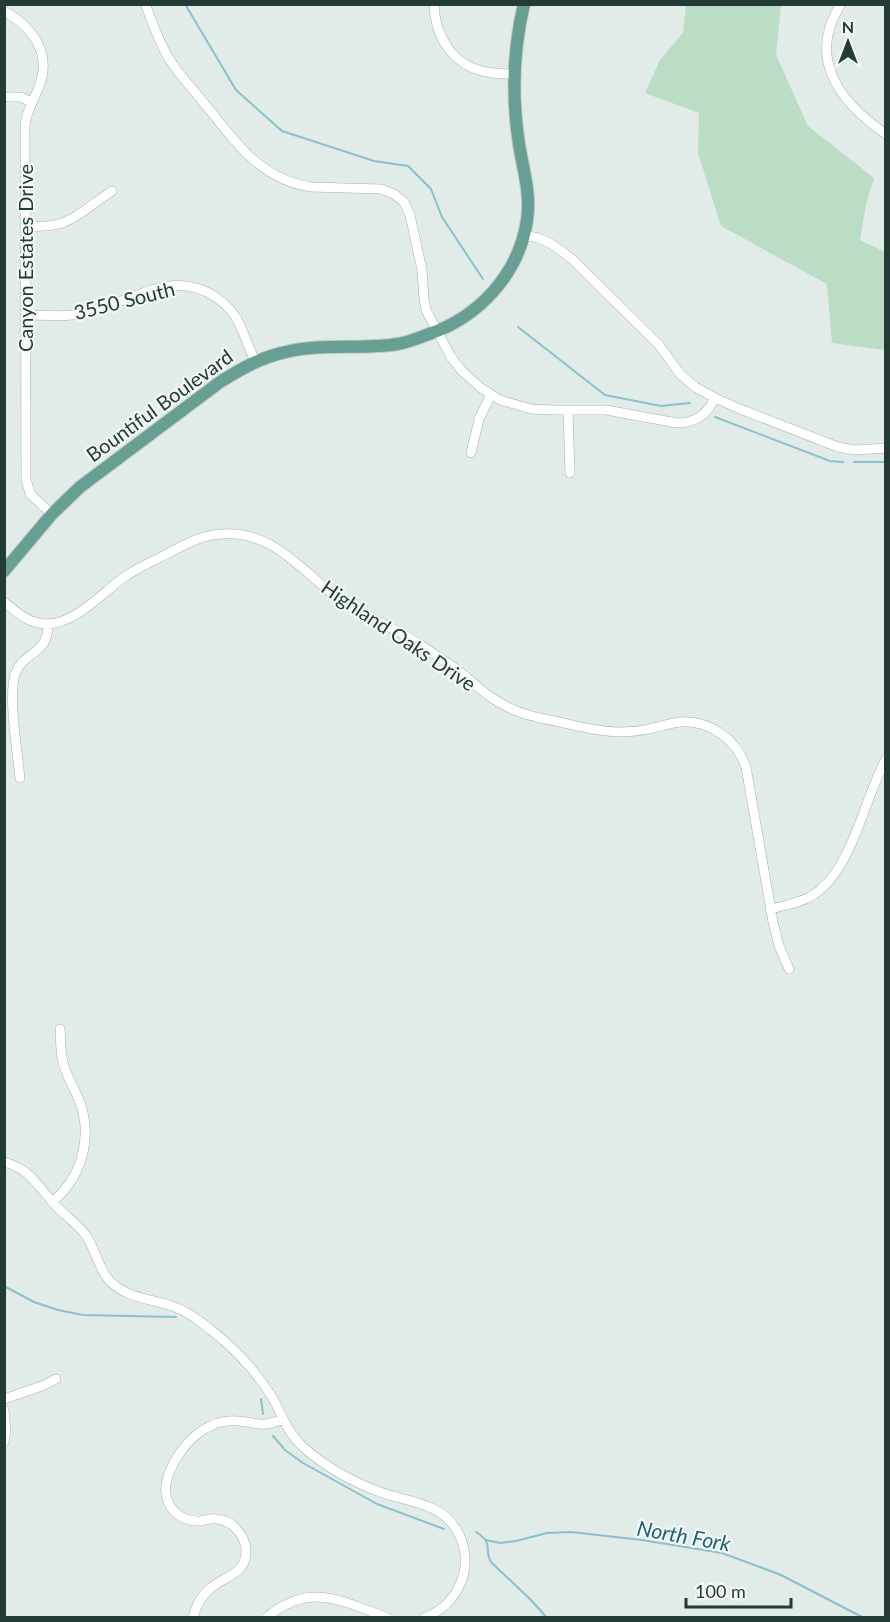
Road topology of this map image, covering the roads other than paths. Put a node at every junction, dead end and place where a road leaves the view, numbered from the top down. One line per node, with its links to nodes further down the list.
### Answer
1 (145, 4): 14 (street)
2 (434, 4): 6 (street)
3 (524, 4): 6 (main road, Bountiful Boulevard)
4 (841, 4): 9 (street)
5 (4, 11): 8 (street, Canyon Estates Drive)
6 (515, 74): 12 (main road, Bountiful Boulevard)
7 (4, 97): 8 (street)
8 (31, 102): 11 (street, Canyon Estates Drive)
9 (885, 134)
10 (112, 191): 11 (street)
11 (25, 227): 13 (street, Canyon Estates Drive)
12 (524, 235): 14 (main road, Bountiful Boulevard); 17 (street)
13 (25, 315): 15 (street, 3550 South); 22 (street, Canyon Estates Drive)
14 (437, 332): 15 (main road, Bountiful Boulevard); 16 (street)
15 (255, 362): 22 (main road, Bountiful Boulevard)
16 (491, 395): 18 (street); 20 (street)
17 (715, 398): 18 (street); 19 (street)
18 (568, 410): 21 (street)
19 (885, 448)
20 (471, 453)
21 (570, 472)
22 (52, 514): 23 (main road, Bountiful Boulevard)
23 (4, 571)
24 (4, 602): 25 (street)
25 (48, 624): 27 (street); 28 (street, Highland Oaks Drive)
26 (885, 759): 28 (street)
27 (20, 778)
28 (770, 909): 29 (street, Highland Oaks Drive)
29 (789, 969)
30 (60, 1029): 32 (street)
31 (4, 1162): 32 (street)
32 (52, 1202): 36 (street)
33 (56, 1379): 34 (street)
34 (4, 1399)
35 (4, 1410): 37 (street)
36 (283, 1419): 38 (street); 41 (street)
37 (4, 1442)
38 (192, 1617)
39 (266, 1617): 40 (street)
40 (388, 1617)
41 (424, 1617)

